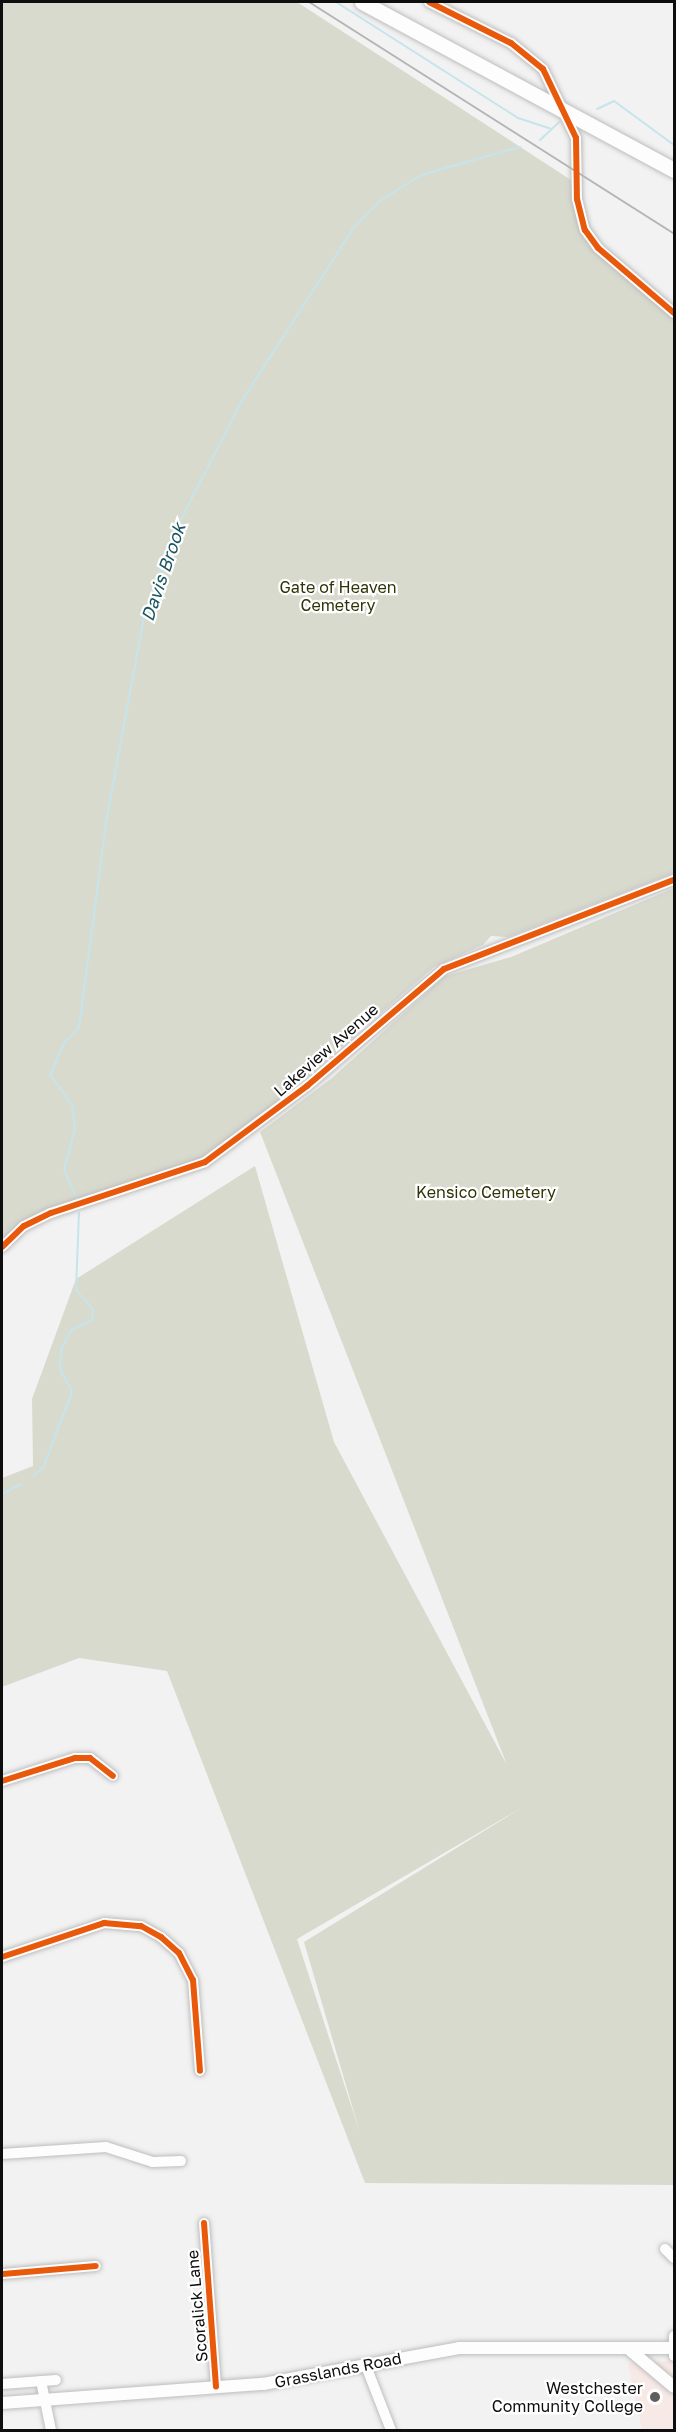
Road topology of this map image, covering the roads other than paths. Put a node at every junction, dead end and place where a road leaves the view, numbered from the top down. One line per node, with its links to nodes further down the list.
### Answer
1 (362, 2): 4 (highway)
2 (379, 2): 4 (highway)
3 (429, 2): 4 (street)
4 (565, 109): 5 (highway); 6 (highway); 7 (street)
5 (675, 160)
6 (675, 170)
7 (675, 313)
8 (675, 880): 9 (street, Lakeview Avenue)
9 (2, 1247)
10 (113, 1776): 11 (street)
11 (2, 1781)
12 (2, 1957): 13 (street)
13 (200, 2071)
14 (2, 2154): 15 (street)
15 (181, 2161)
16 (204, 2223): 27 (street, Scoralick Lane)
17 (665, 2249): 18 (street)
18 (675, 2258)
19 (96, 2266): 20 (street)
20 (2, 2274)
21 (674, 2347): 22 (main road, Grasslands Road)
22 (630, 2349): 23 (main road, Grasslands Road); 28 (main road)
23 (366, 2366): 27 (main road, Grasslands Road); 32 (street)
24 (56, 2379): 25 (street)
25 (41, 2381): 26 (street); 29 (street)
26 (2, 2384)
27 (216, 2387): 29 (main road, Grasslands Road)
28 (675, 2387)
29 (42, 2400): 30 (main road, Grasslands Road); 31 (street)
30 (2, 2403)
31 (51, 2430)
32 (391, 2430)

